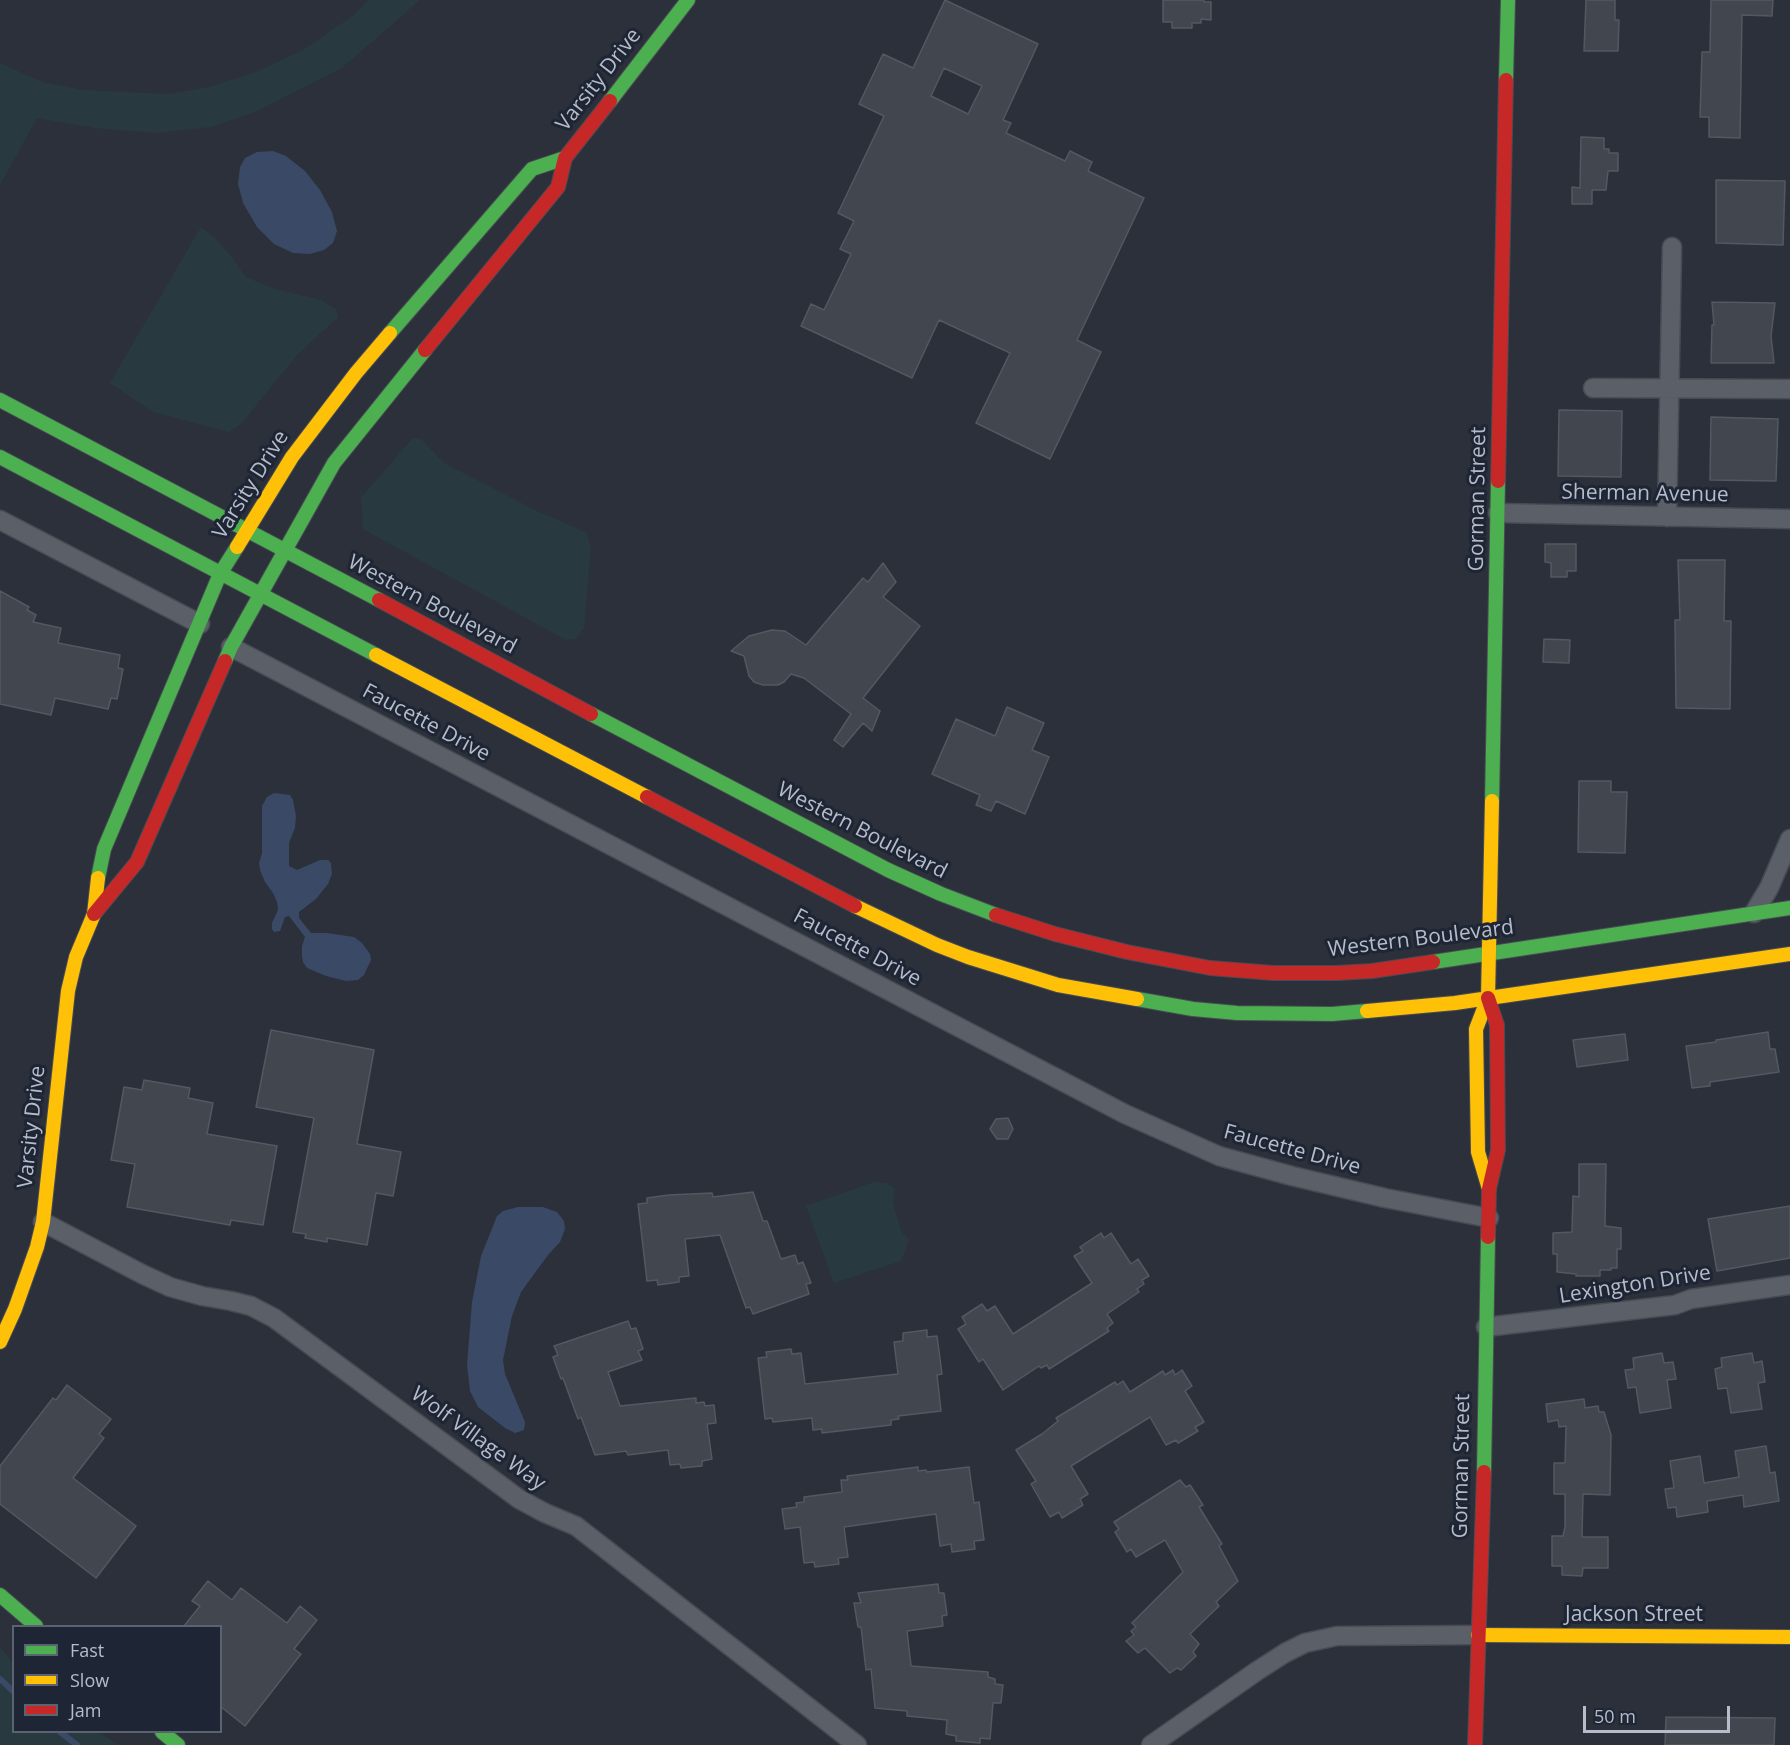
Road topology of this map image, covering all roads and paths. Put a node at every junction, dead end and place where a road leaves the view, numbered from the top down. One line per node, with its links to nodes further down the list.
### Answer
1 (687, 0): 3 (main road, Varsity Drive)
2 (1508, 0): 10 (main road, Gorman Street)
3 (565, 158): 14 (main road, Varsity Drive); 15 (main road, Varsity Drive)
4 (1672, 247): 6 (street)
5 (1593, 388): 6 (street)
6 (1670, 388): 7 (street); 11 (street)
7 (1790, 389)
8 (0, 400): 14 (main road, Western Boulevard)
9 (0, 457): 16 (main road)
10 (1498, 513): 11 (street, Sherman Avenue); 24 (main road, Gorman Street)
11 (1667, 517): 12 (street, Sherman Avenue)
12 (1790, 519)
13 (0, 520): 18 (street)
14 (248, 530): 15 (main road, Western Boulevard); 16 (main road, Varsity Drive)
15 (285, 551): 17 (main road, Varsity Drive); 24 (main road, Western Boulevard)
16 (220, 574): 17 (main road); 18 (main road, Varsity Drive)
17 (261, 595): 19 (main road, Varsity Drive); 26 (main road)
18 (200, 624): 23 (main road, Varsity Drive)
19 (231, 647): 23 (main road, Varsity Drive); 28 (street, Faucette Drive)
20 (1790, 839): 22 (street)
21 (1790, 908): 22 (main road, Western Boulevard)
22 (1754, 913): 24 (main road, Western Boulevard)
23 (94, 914): 29 (main road, Varsity Drive)
24 (1489, 953): 26 (main road, Gorman Street)
25 (1790, 954): 26 (main road)
26 (1488, 998): 27 (main road, Gorman Street); 27 (main road, Gorman Street)
27 (1489, 1189): 28 (main road, Gorman Street)
28 (1489, 1218): 31 (main road, Gorman Street)
29 (44, 1222): 32 (main road, Varsity Drive); 39 (street, Wolf Village Way)
30 (1790, 1285): 31 (street, Lexington Drive)
31 (1486, 1327): 35 (main road, Gorman Street)
32 (0, 1342)
33 (0, 1595): 34 (main road)
34 (35, 1625)
35 (1479, 1635): 36 (main road, Jackson Street); 40 (street); 41 (main road, Gorman Street)
36 (1790, 1637)
37 (164, 1733): 38 (main road)
38 (178, 1745)
39 (857, 1745)
40 (1150, 1745)
41 (1475, 1745)

